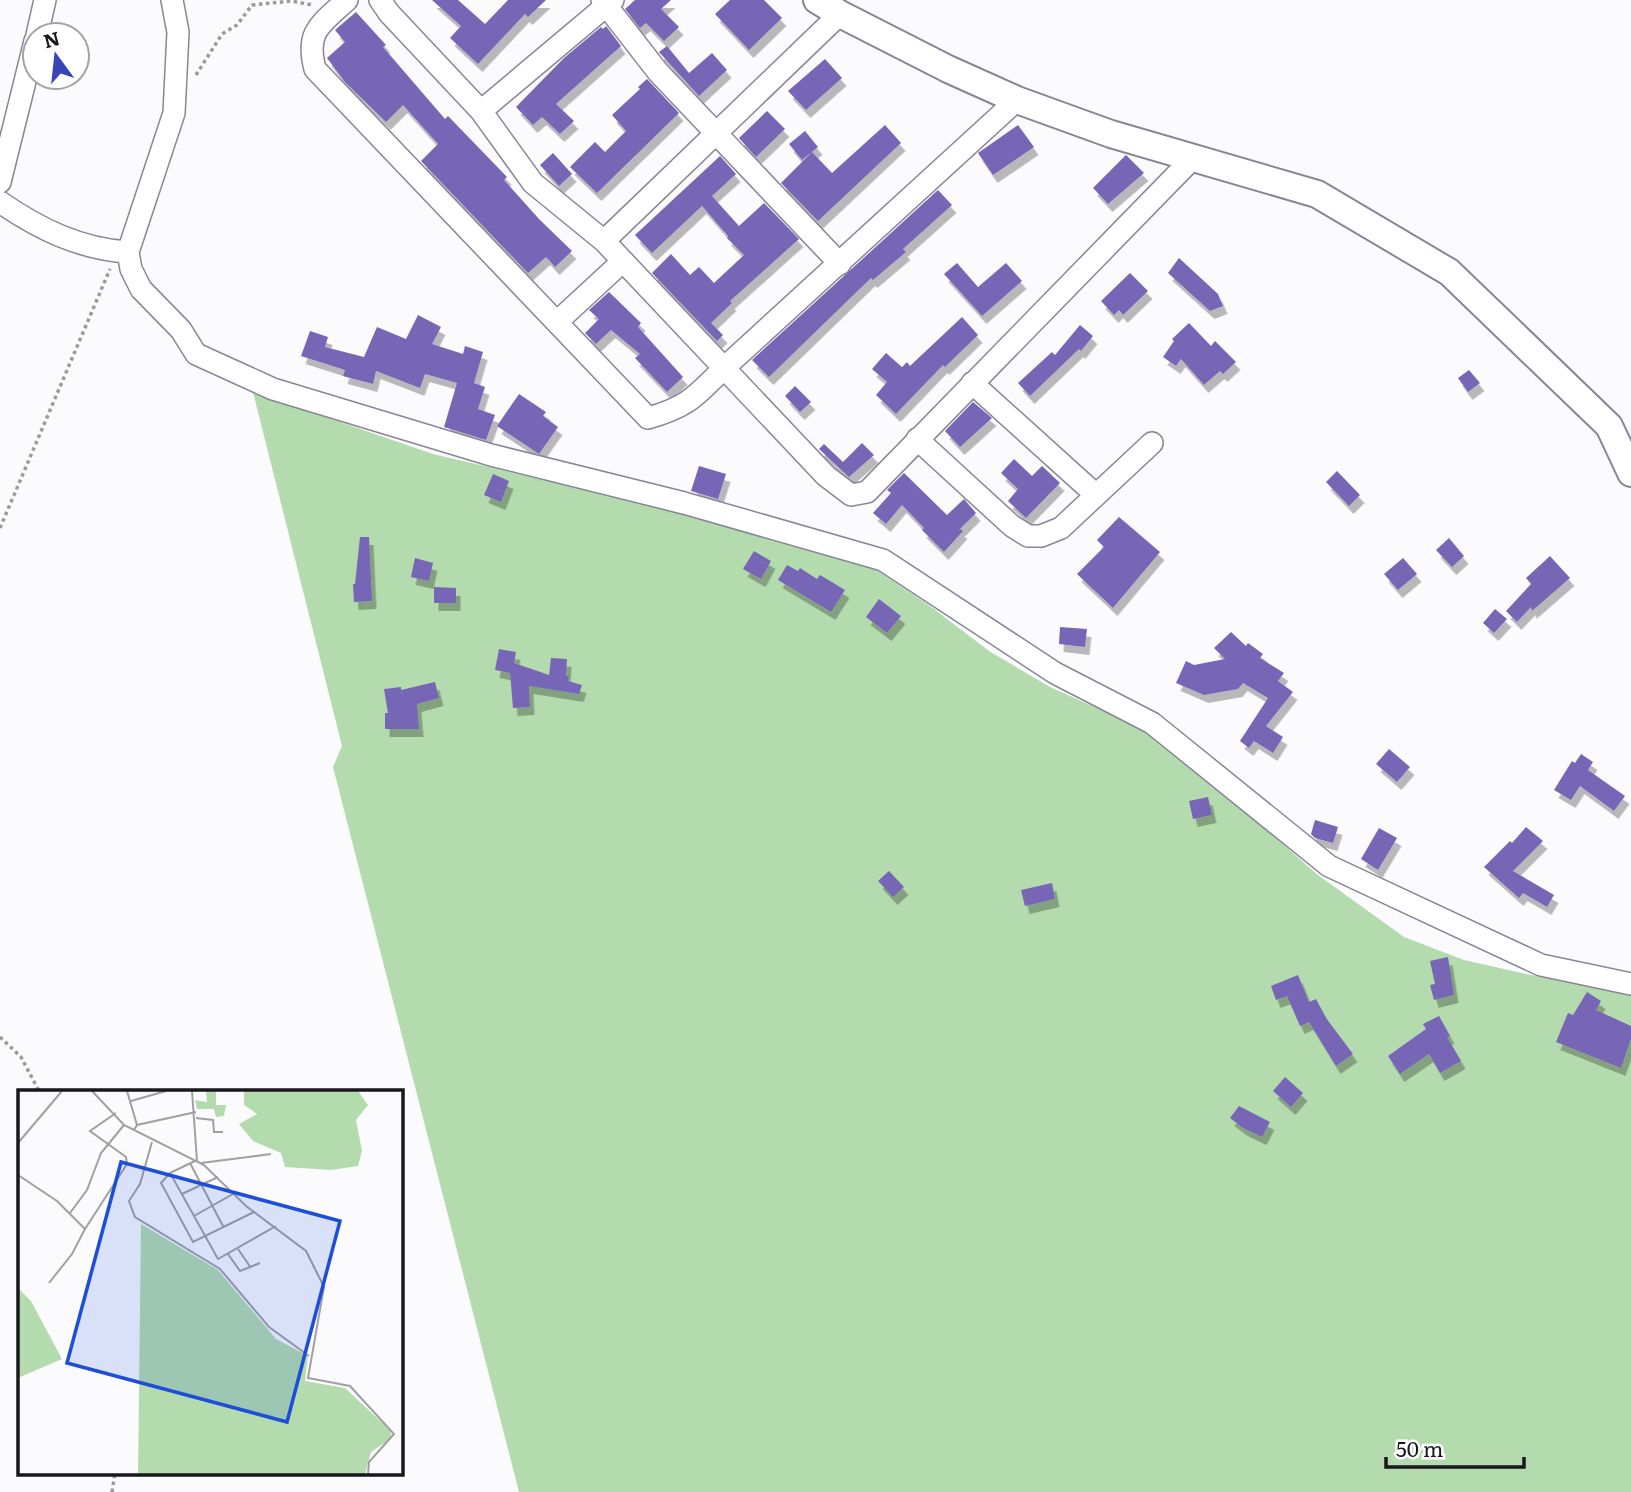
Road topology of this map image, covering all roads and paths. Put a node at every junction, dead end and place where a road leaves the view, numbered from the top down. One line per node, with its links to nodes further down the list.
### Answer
1 (45, 0): 8 (street)
2 (172, 0): 18 (street)
3 (380, 0): 12 (street)
4 (817, 0): 7 (street)
5 (607, 2): 12 (street); 13 (street)
6 (341, 6): 9 (path); 21 (street)
7 (840, 14): 11 (street); 13 (street)
8 (40, 21)
9 (192, 81)
10 (23, 91): 15 (street)
11 (1017, 100): 14 (street); 20 (street)
12 (481, 111): 17 (street)
13 (718, 134): 17 (street); 20 (street)
14 (1194, 158): 23 (street); 26 (street)
15 (0, 182)
16 (0, 202): 18 (street)
17 (604, 241): 19 (street)
18 (123, 251): 28 (path); 29 (street)
19 (623, 261): 21 (street); 22 (street)
20 (840, 264): 22 (street)
21 (557, 323): 22 (street)
22 (724, 368): 24 (street)
23 (972, 383): 24 (street); 27 (street)
24 (917, 439): 27 (street)
25 (1152, 443): 27 (street)
26 (1631, 473)
27 (1096, 495)
28 (0, 528)
29 (1631, 984)
30 (0, 1037): 31 (path)
31 (38, 1090)
32 (115, 1474): 33 (path)
33 (112, 1492)

